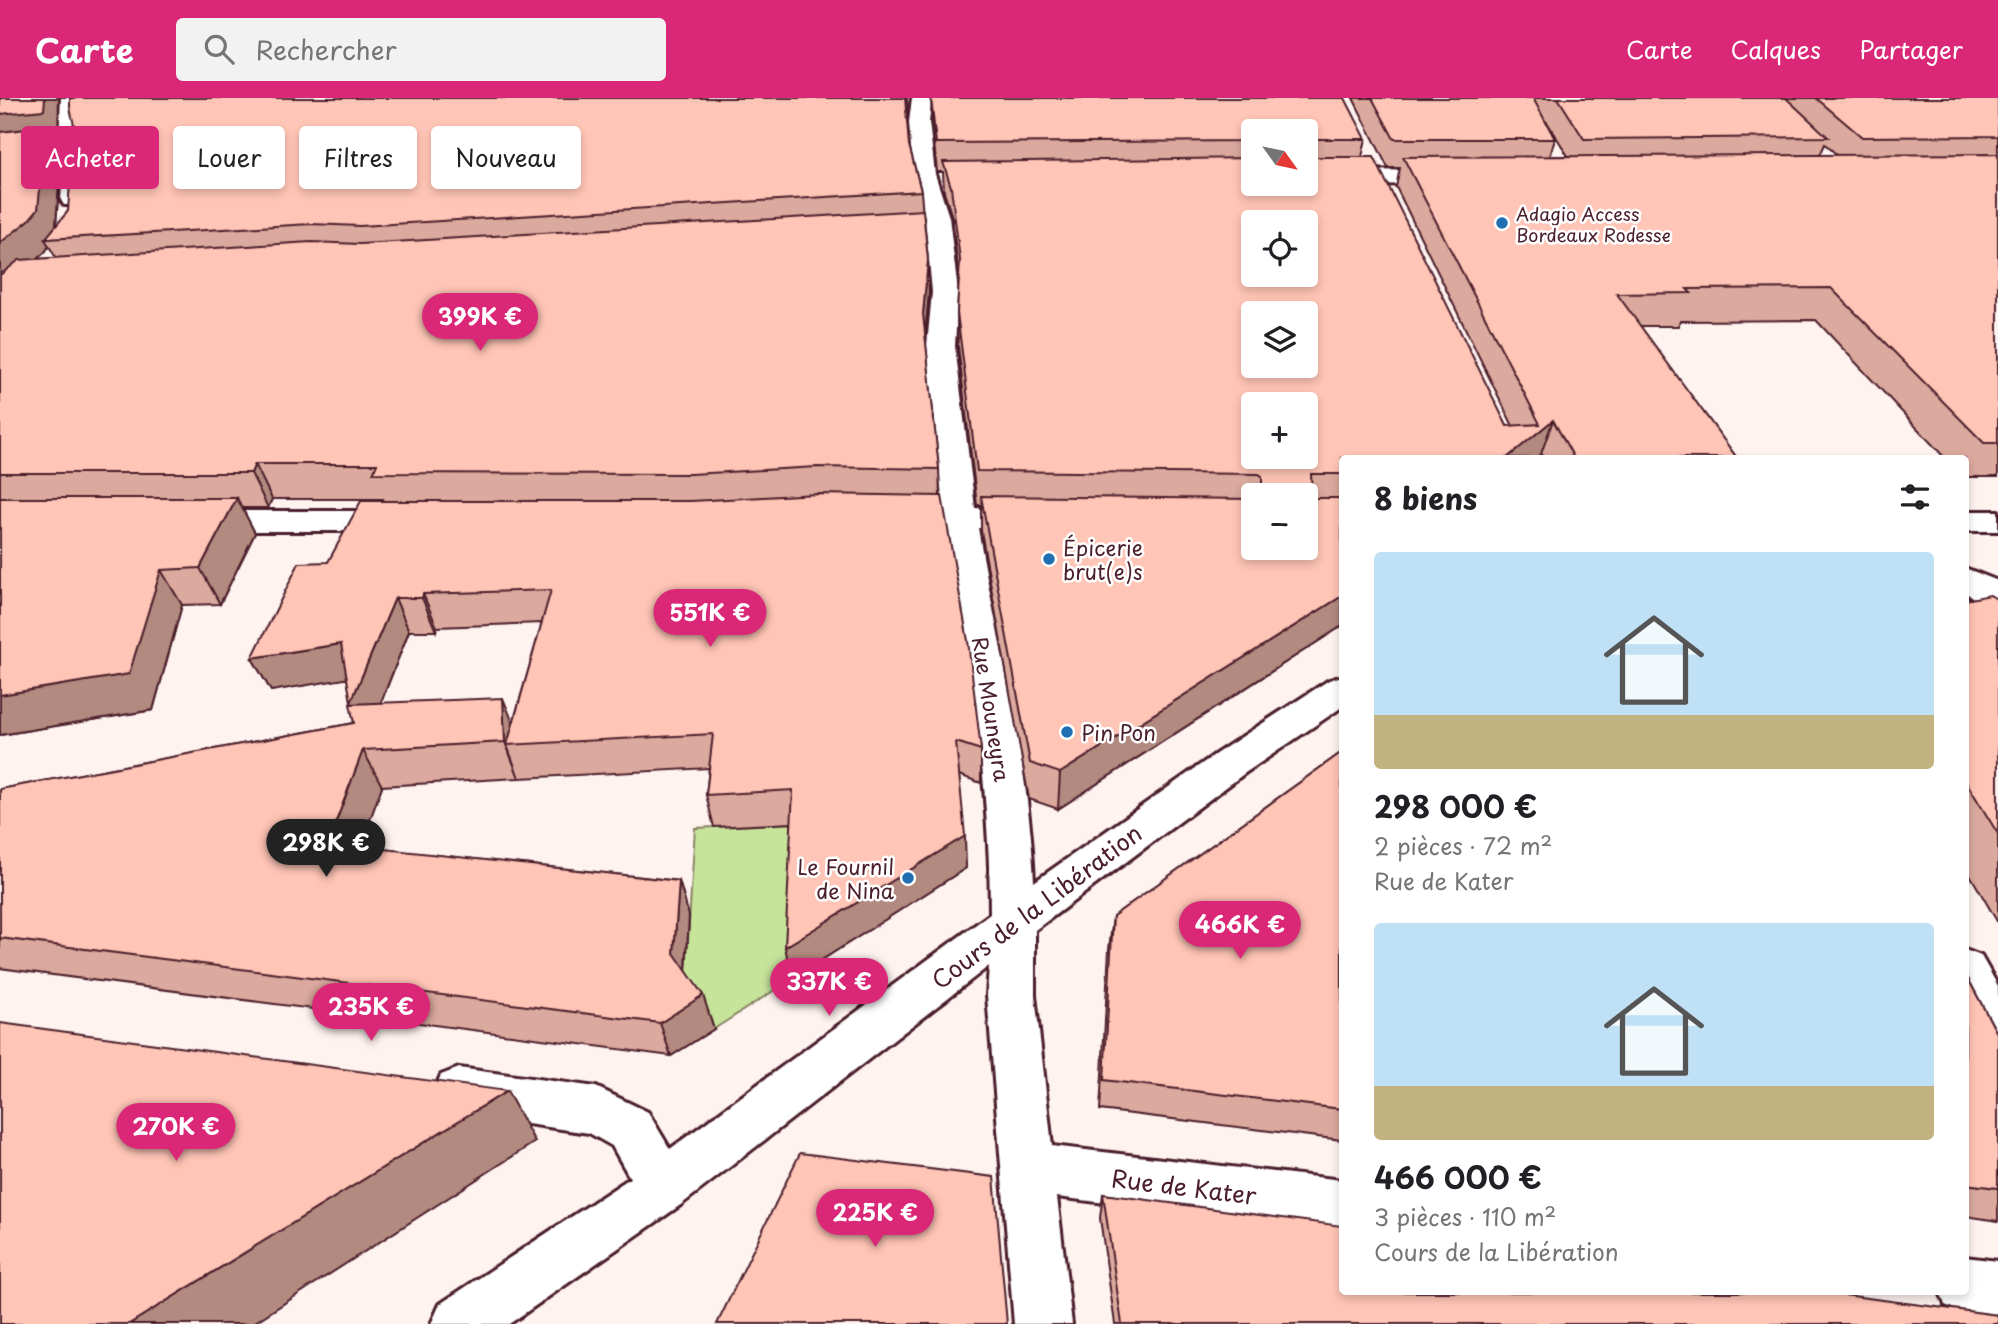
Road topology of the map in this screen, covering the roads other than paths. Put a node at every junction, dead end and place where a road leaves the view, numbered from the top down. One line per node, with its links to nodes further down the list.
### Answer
1 (71, 98): 3 (street)
2 (913, 99): 11 (street, Rue Mouneyra)
3 (72, 126)
4 (1372, 167): 5 (street); 6 (street); 8 (street)
5 (1318, 176)
6 (1474, 177)
7 (73, 189): 9 (street)
8 (1391, 206)
9 (71, 216)
10 (858, 514): 11 (street)
11 (959, 516): 12 (street); 22 (street, Rue Mouneyra)
12 (1060, 520)
13 (167, 521): 14 (street)
14 (433, 521)
15 (1998, 521): 16 (street)
16 (1969, 522)
17 (1969, 581): 18 (street)
18 (1998, 600)
19 (1969, 607): 20 (street)
20 (1998, 618)
21 (1339, 690): 22 (street, Cours de la Libération)
22 (1013, 921): 26 (street, Rue Mouneyra); 27 (street, Cours de la Libération)
23 (1969, 978): 24 (street)
24 (1998, 1032)
25 (420, 1086): 27 (street)
26 (1026, 1168): 28 (street, Rue de Kater); 32 (street, Rue Mouneyra)
27 (663, 1186): 31 (street, Cours de la Libération)
28 (1339, 1206)
29 (1969, 1285): 30 (street)
30 (1998, 1289)
31 (460, 1324)
32 (1043, 1324)

